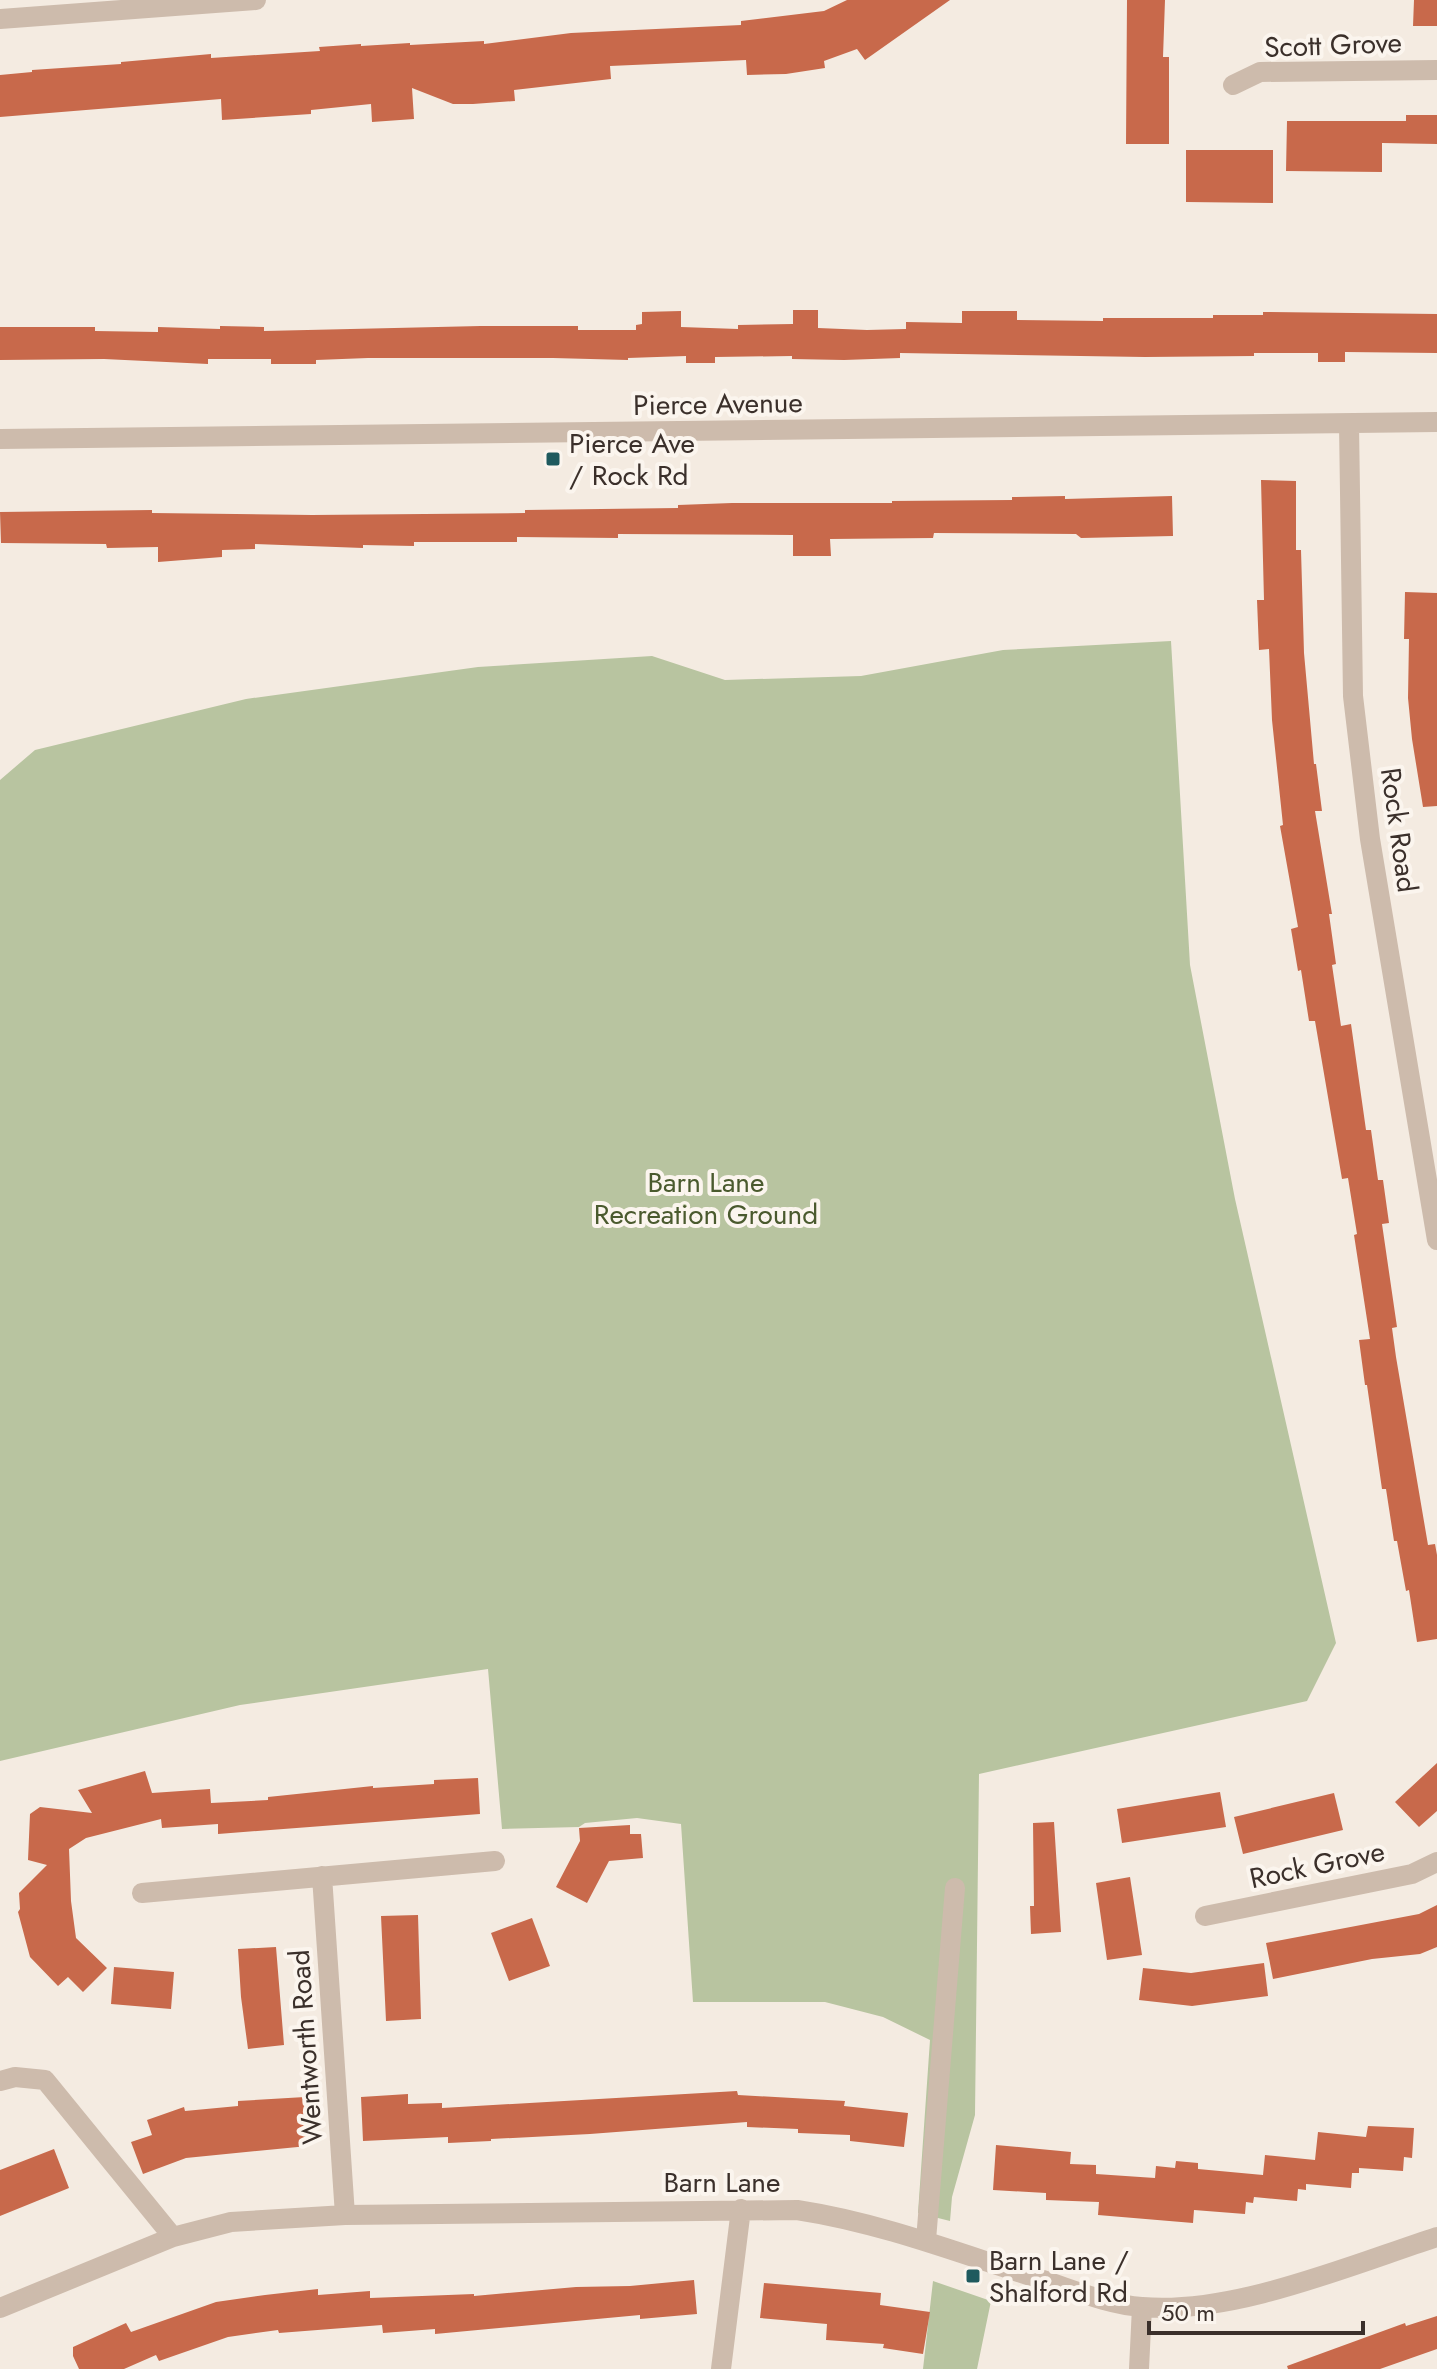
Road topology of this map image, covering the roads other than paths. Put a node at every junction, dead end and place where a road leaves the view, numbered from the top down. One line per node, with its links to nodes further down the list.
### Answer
1 (256, 0): 2 (street)
2 (156, 4): 3 (street)
3 (0, 19)
4 (1437, 70): 5 (street, Scott Grove)
5 (1233, 85)
6 (1437, 422): 7 (street, Pierce Avenue)
7 (1349, 424): 8 (street, Pierce Avenue); 9 (street, Rock Road)
8 (0, 439)
9 (1437, 1240)
10 (495, 1861): 12 (street)
11 (1437, 1862): 15 (street, Rock Grove)
12 (322, 1876): 14 (street); 18 (street, Wentworth Road)
13 (955, 1888): 21 (street)
14 (142, 1893)
15 (1205, 1916)
16 (0, 2081): 19 (street)
17 (741, 2209): 18 (street, Barn Lane); 21 (street, Barn Lane); 24 (street)
18 (345, 2215): 19 (street, Barn Lane)
19 (173, 2237): 23 (street, Barn Lane)
20 (1437, 2237): 22 (street, Barn Lane)
21 (926, 2240): 22 (street, Barn Lane)
22 (1142, 2307): 25 (street)
23 (0, 2308)
24 (721, 2369)
25 (1139, 2369)

